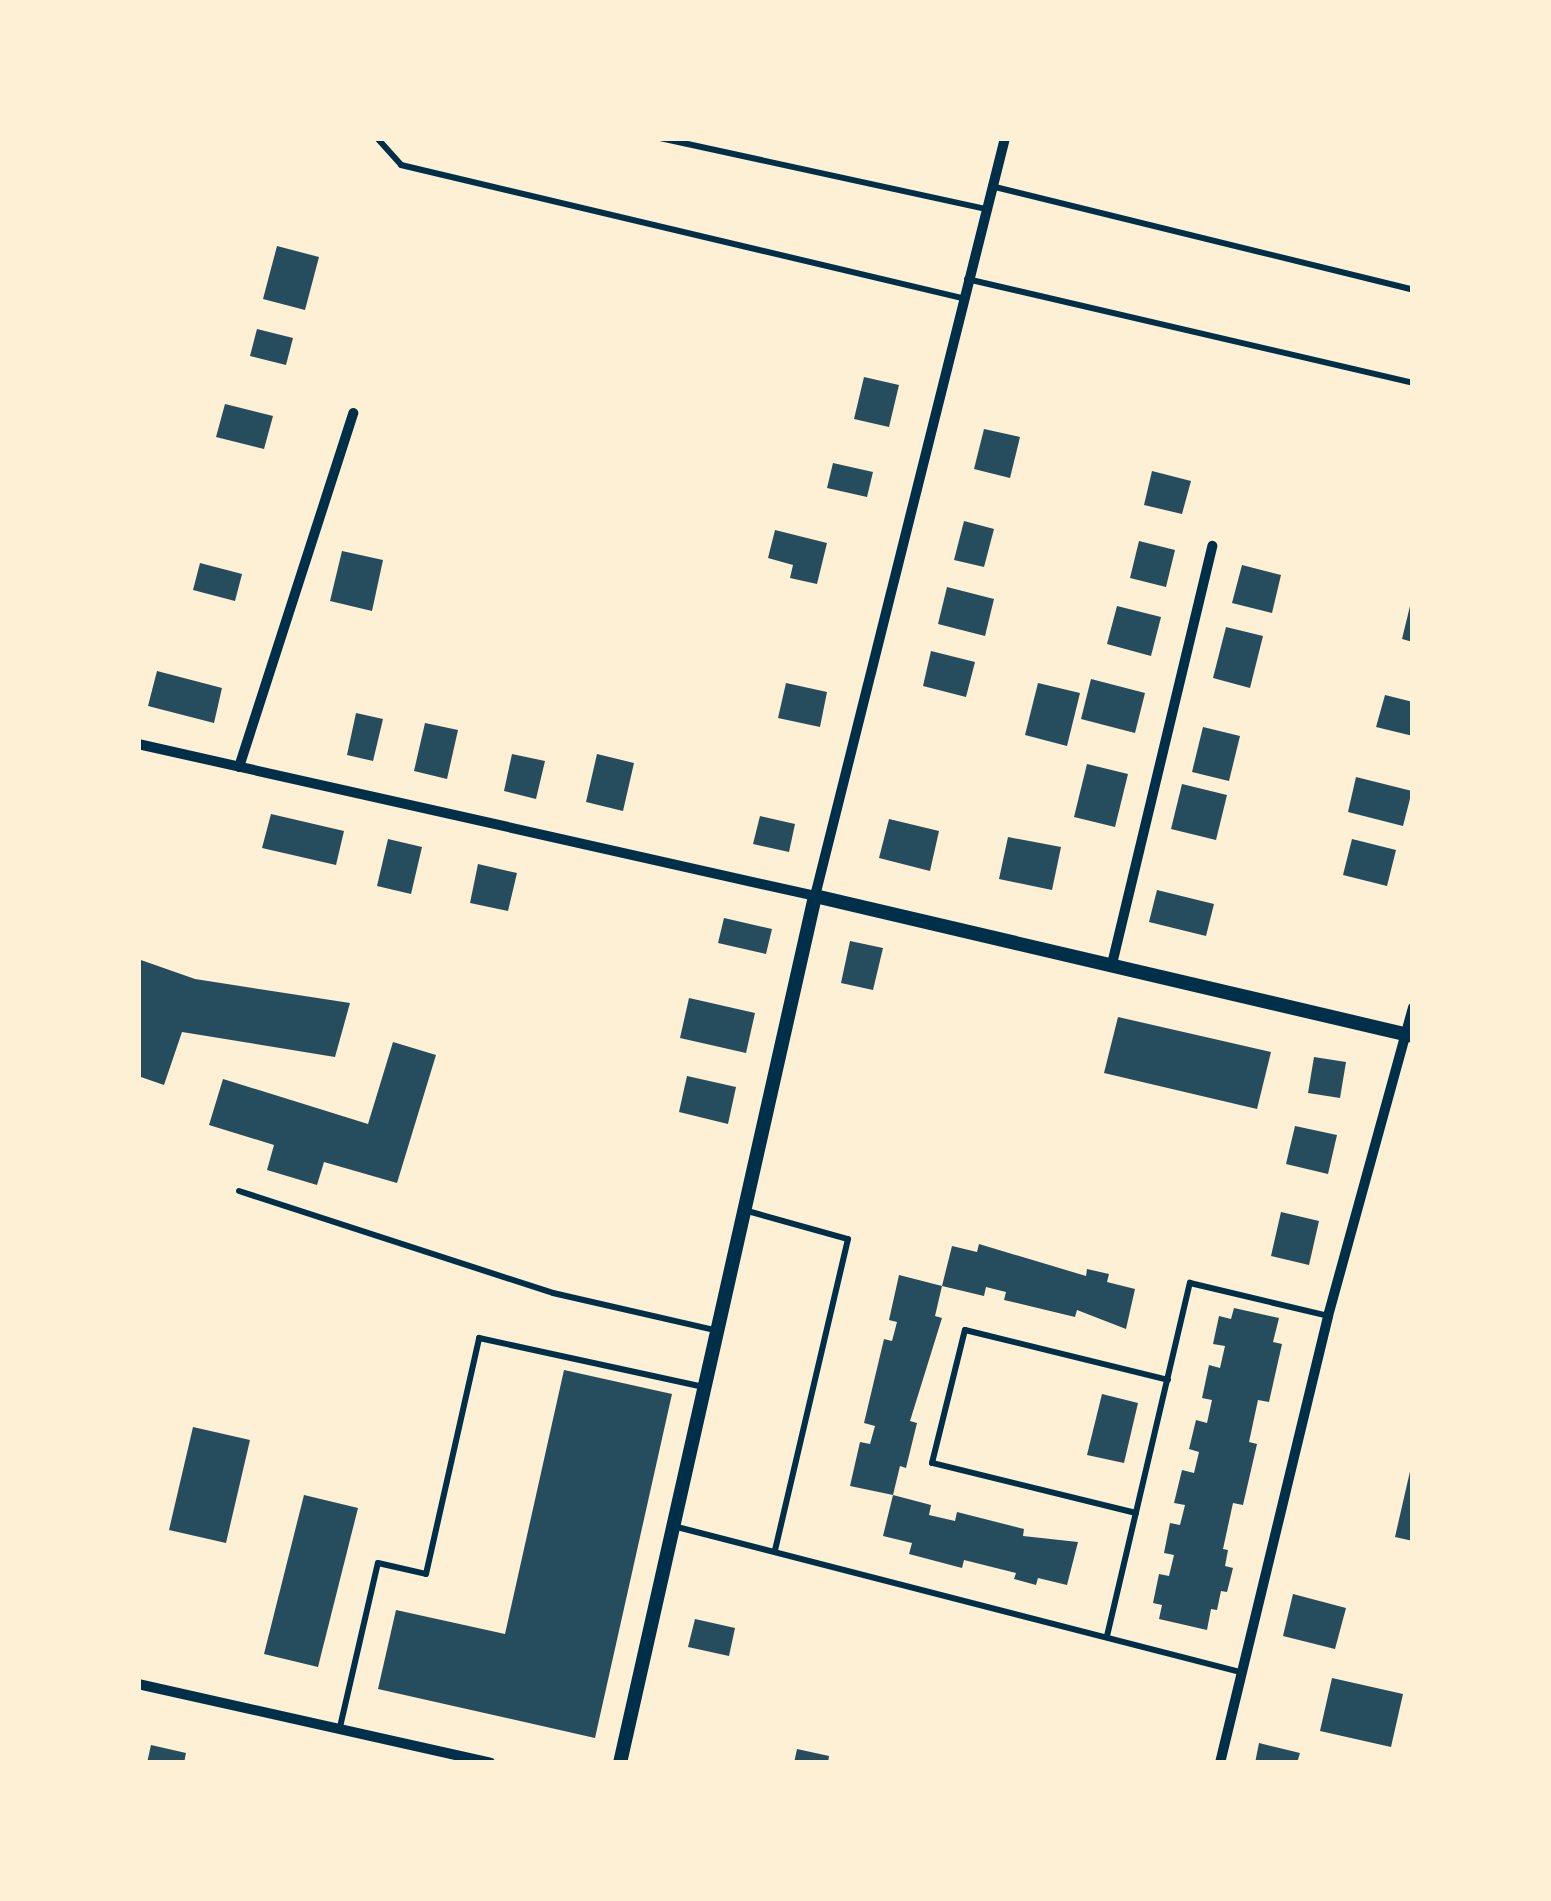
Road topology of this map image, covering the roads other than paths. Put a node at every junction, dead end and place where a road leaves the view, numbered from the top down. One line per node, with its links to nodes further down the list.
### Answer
1 (377, 138): 8 (lane)
2 (660, 138): 5 (lane)
3 (1005, 138): 4 (street)
4 (990, 186): 5 (street); 7 (lane)
5 (985, 209): 6 (street)
6 (967, 279): 8 (street); 9 (lane)
7 (1413, 290)
8 (962, 298): 14 (street)
9 (1413, 383)
10 (353, 413): 13 (street)
11 (1212, 546): 15 (street)
12 (138, 744): 13 (street)
13 (239, 767): 14 (street)
14 (815, 896): 15 (street); 19 (street)
15 (1112, 964): 17 (street)
16 (1413, 1008): 17 (street)
17 (1409, 1035): 20 (street)
18 (239, 1191): 21 (lane)
19 (744, 1210): 21 (street); 26 (lane)
20 (1328, 1316): 22 (lane); 28 (street)
21 (717, 1331): 23 (street)
22 (1168, 1380): 24 (lane); 24 (lane)
23 (704, 1387): 25 (street); 30 (lane)
24 (1136, 1513): 27 (lane)
25 (674, 1526): 26 (lane); 32 (street)
26 (776, 1551): 27 (lane)
27 (1106, 1636): 28 (lane)
28 (1242, 1672): 33 (street)
29 (138, 1684): 30 (street)
30 (339, 1730): 31 (street)
31 (490, 1763)
32 (620, 1763)
33 (1220, 1763)

